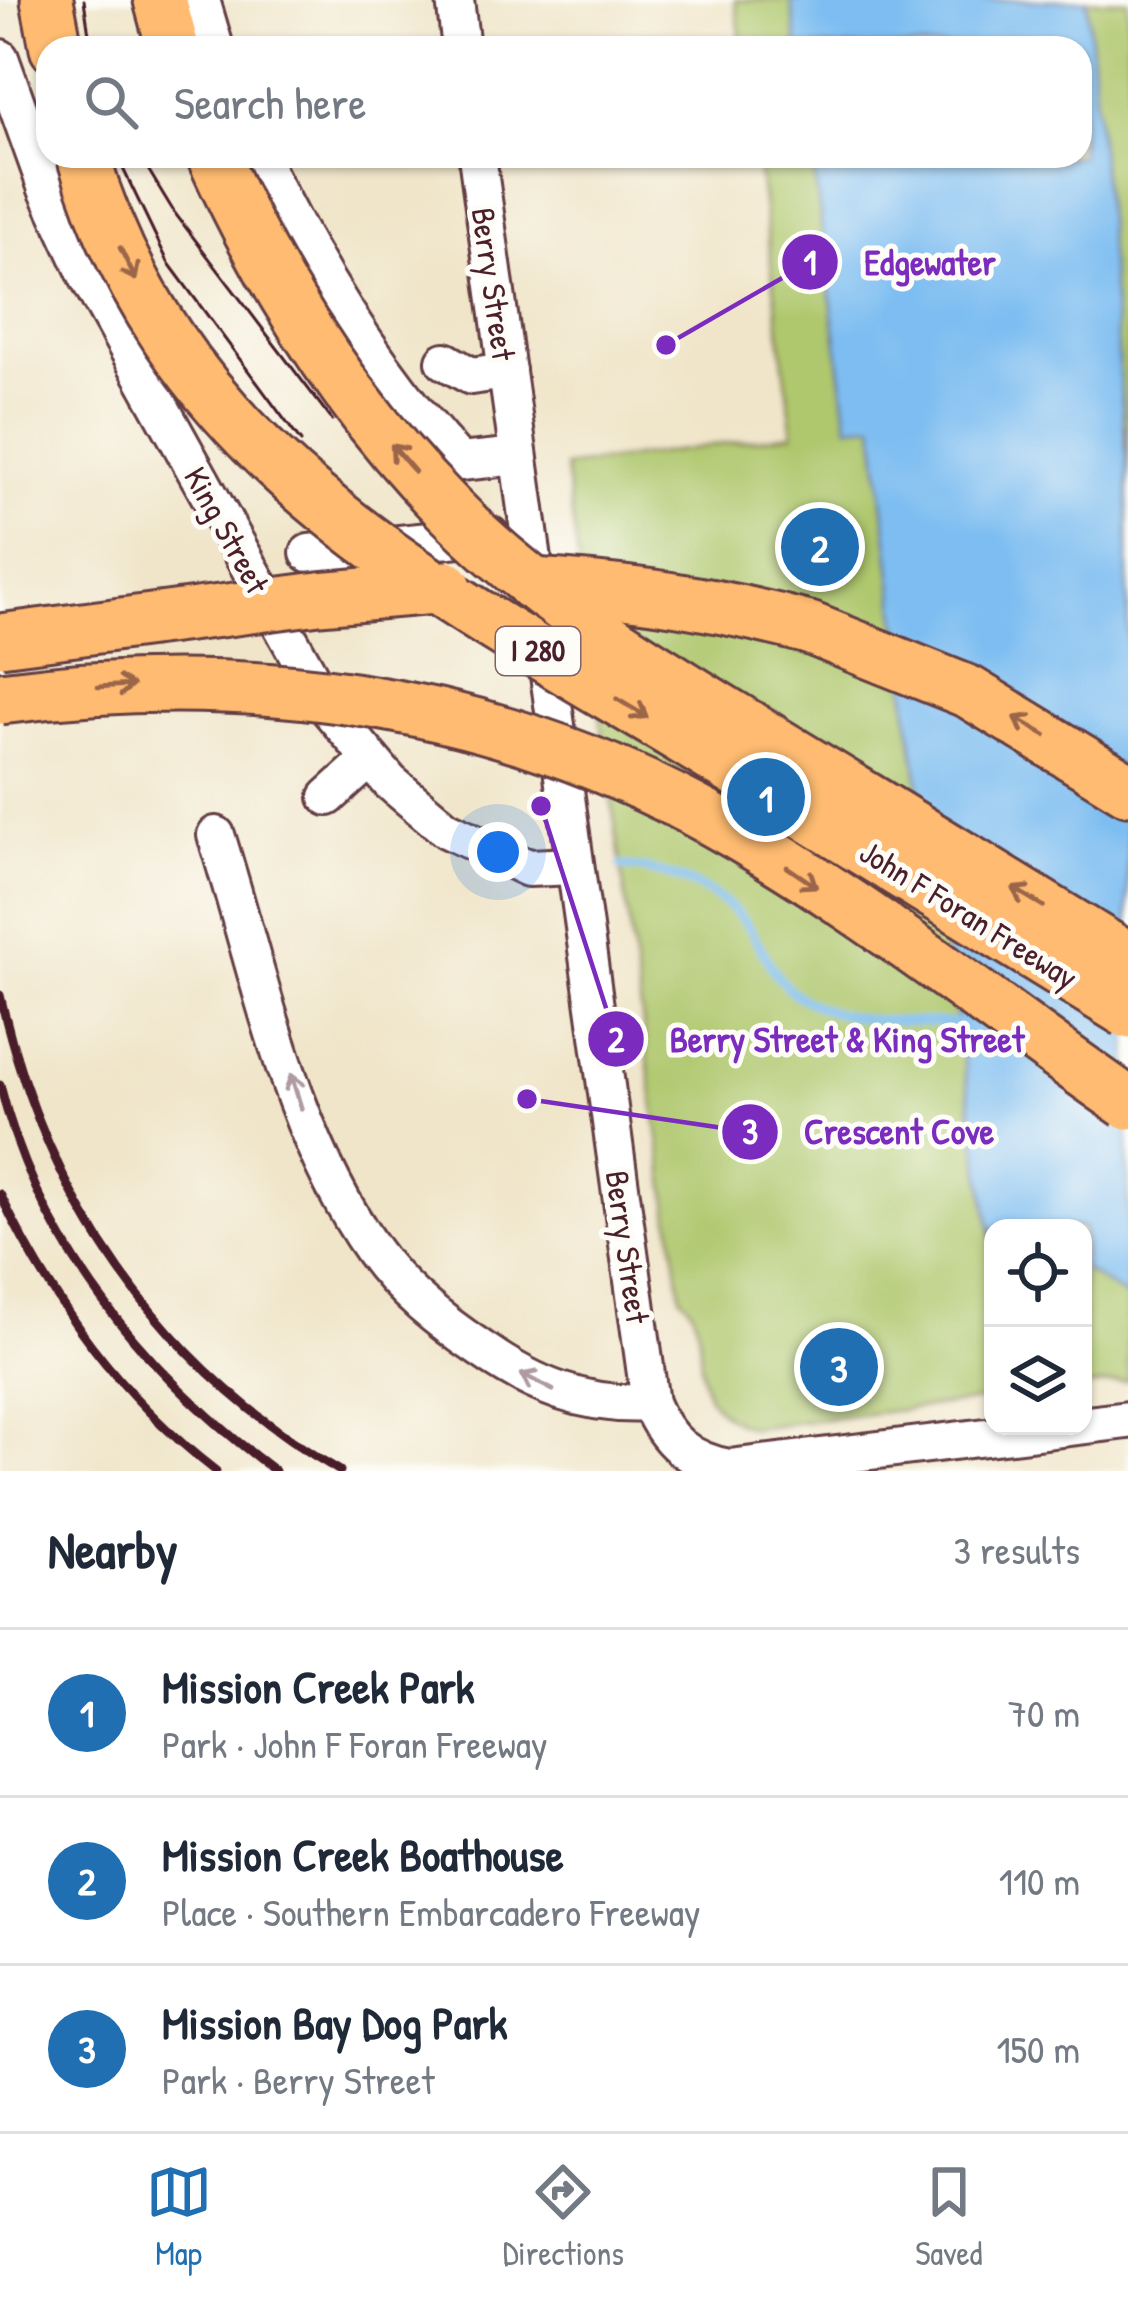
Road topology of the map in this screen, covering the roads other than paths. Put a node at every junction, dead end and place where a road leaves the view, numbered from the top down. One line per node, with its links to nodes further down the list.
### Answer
1 (47, 0): 5 (highway)
2 (160, 0): 6 (highway)
3 (200, 0): 7 (street)
4 (455, 0): 8 (street)
5 (54, 36)
6 (170, 36)
7 (211, 36)
8 (460, 36)
9 (1, 64): 10 (street, King Street)
10 (36, 159)
11 (39, 168): 23 (street, King Street)
12 (88, 168): 29 (highway, John F Foran Freeway / I 280, one-way to 29, bridge)
13 (219, 168): 28 (highway, I 280, one-way to 13, bridge)
14 (265, 168): 18 (street)
15 (479, 168): 17 (street, Berry Street)
16 (445, 361): 17 (street)
17 (507, 371): 18 (street, Berry Street)
18 (518, 456): 19 (street, Berry Street)
19 (529, 534): 20 (street); 27 (street, Berry Street)
20 (309, 553)
21 (0, 640): 24 (highway, one-way to 21, bridge)
22 (0, 698): 30 (highway, one-way to 30, bridge)
23 (369, 760): 25 (street); 27 (street, King Street)
24 (1128, 789)
25 (328, 797)
26 (216, 835): 31 (street, one-way to 26)
27 (575, 866): 31 (street, Berry Street)
28 (1128, 958)
29 (1128, 1012)
30 (1128, 1103)
31 (650, 1403): 32 (street, Berry Street)
32 (1128, 1420)

